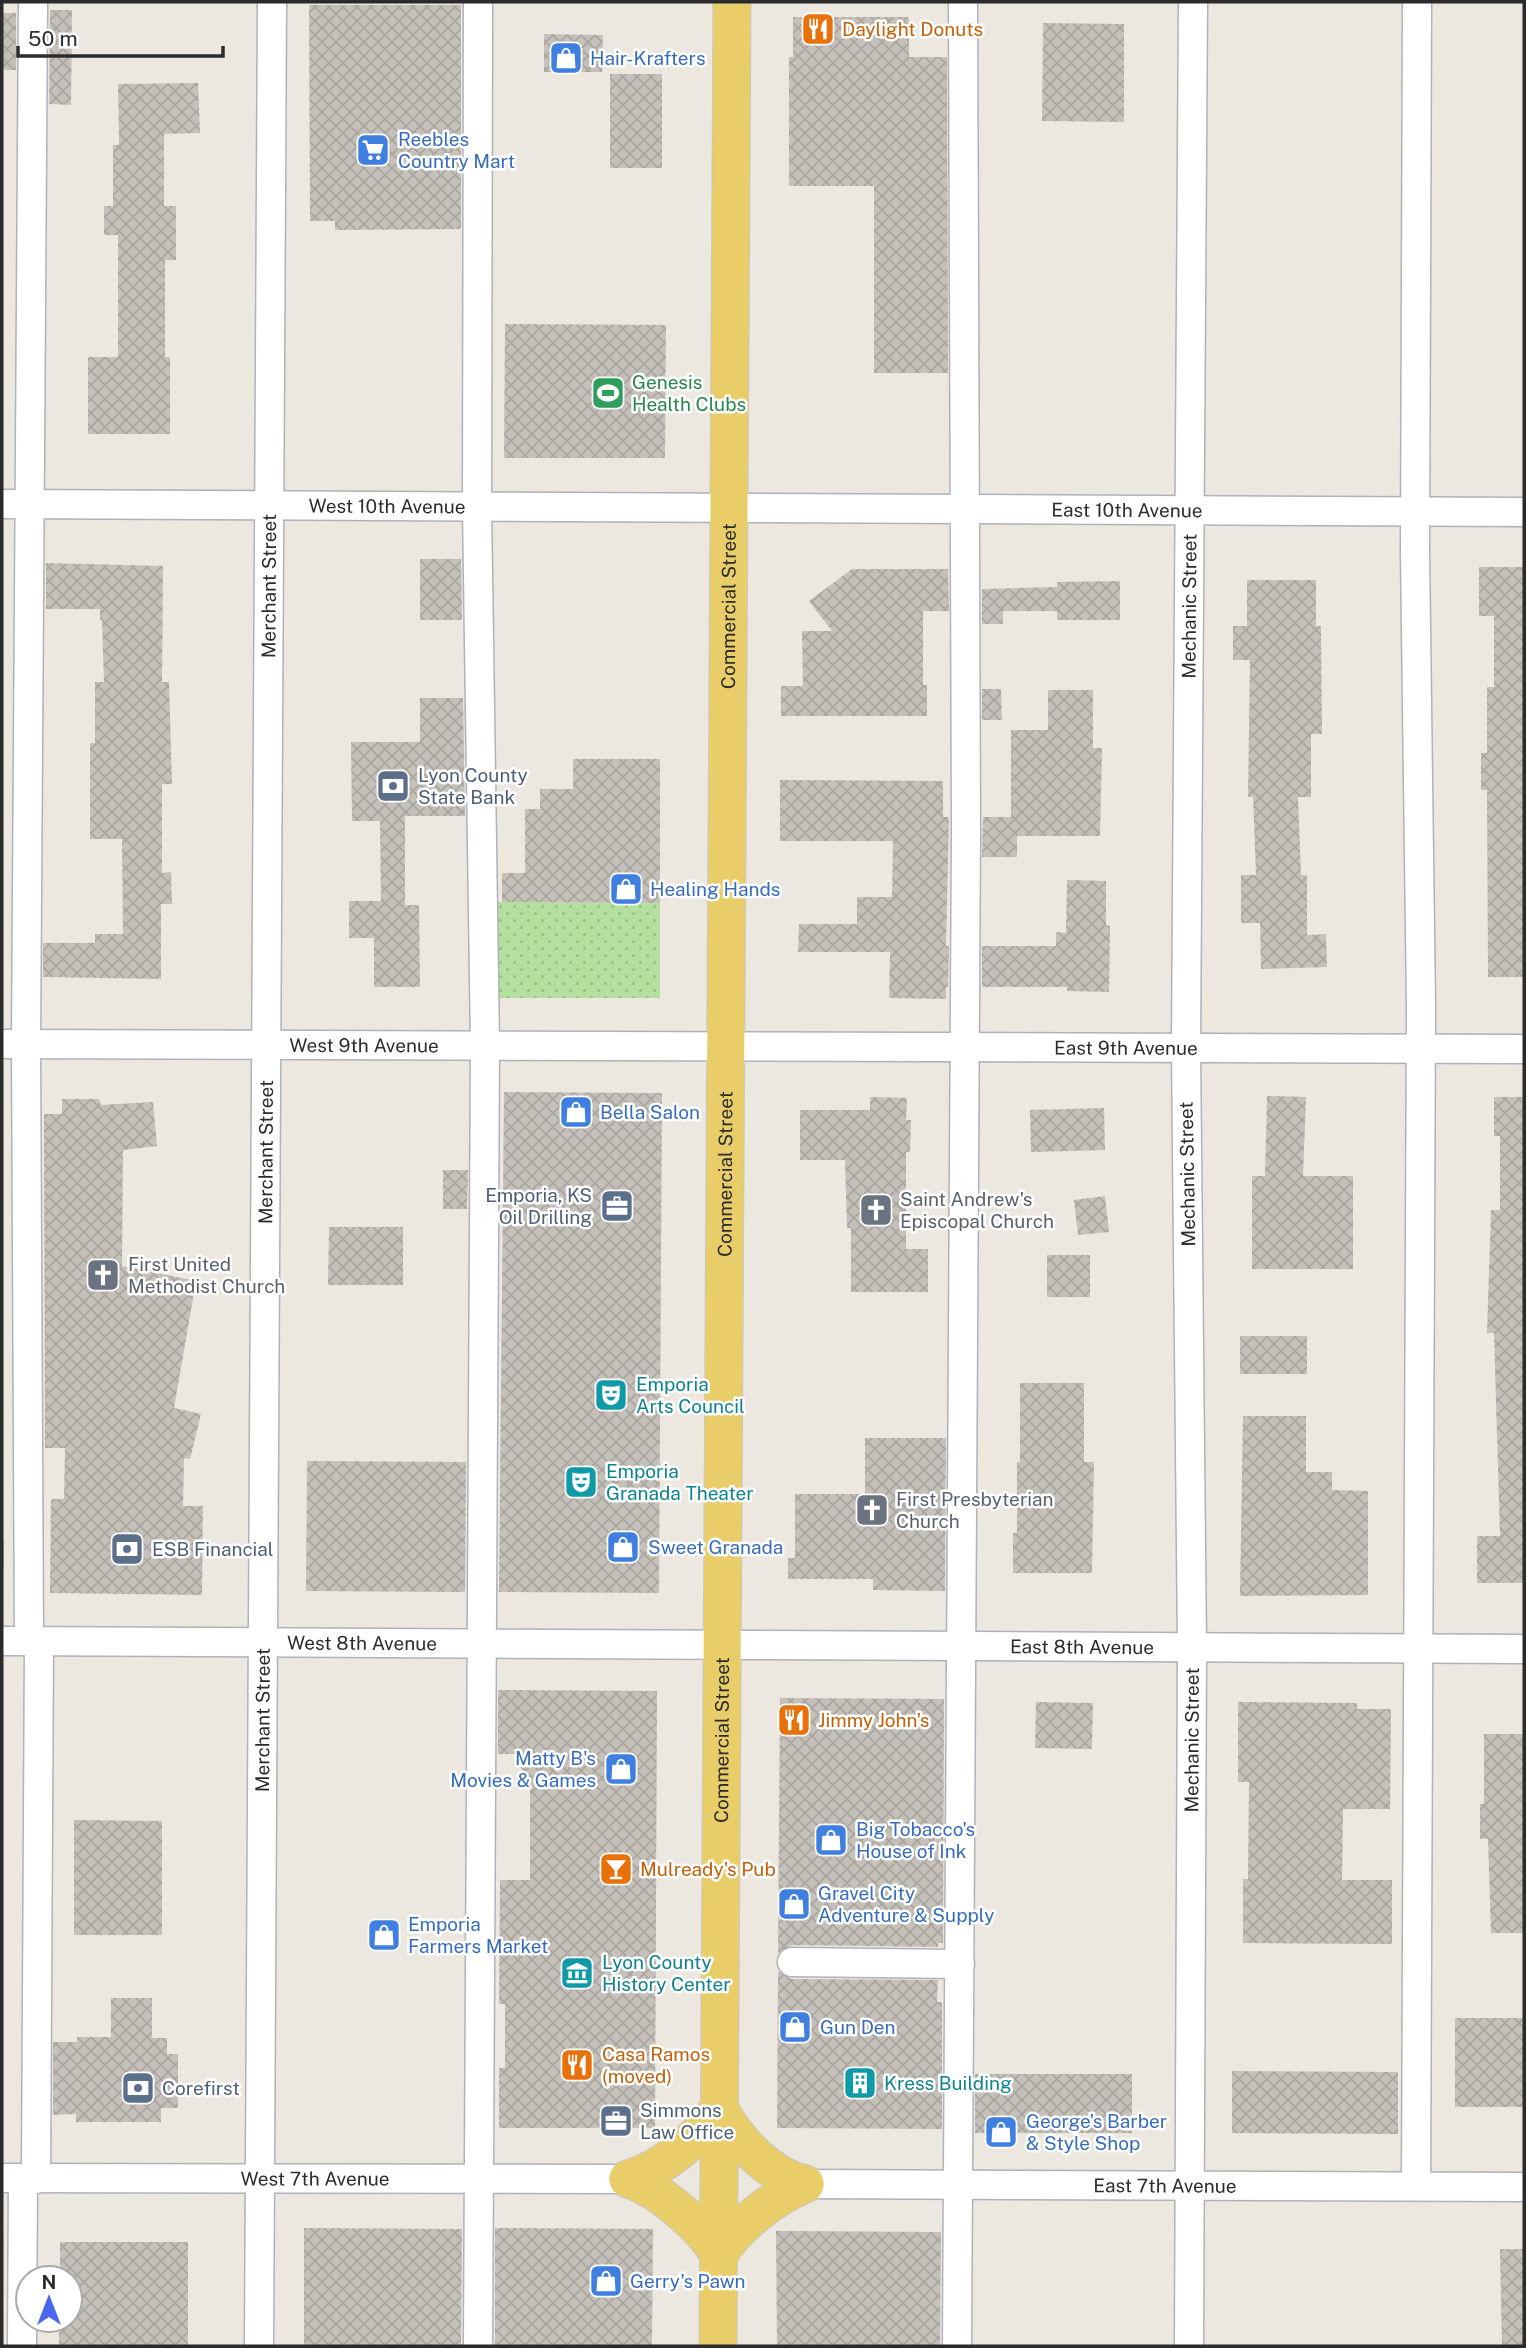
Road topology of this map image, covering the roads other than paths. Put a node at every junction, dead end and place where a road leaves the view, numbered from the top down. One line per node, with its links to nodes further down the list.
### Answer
1 (33, 2): 8 (street)
2 (272, 2): 9 (street, Merchant Street)
3 (478, 2): 10 (street)
4 (732, 2): 11 (main road, Commercial Street)
5 (963, 2): 12 (street)
6 (1193, 2): 13 (street, Mechanic Street)
7 (1417, 2): 14 (street)
8 (16, 504): 9 (street, West 10th Avenue); 16 (street)
9 (269, 505): 10 (street, West 10th Avenue); 17 (street, Merchant Street)
10 (477, 507): 11 (street, West 10th Avenue); 18 (street)
11 (729, 508): 12 (street, East 10th Avenue); 19 (main road, Commercial Street)
12 (963, 509): 13 (street, East 10th Avenue); 20 (street)
13 (1189, 510): 14 (street, East 10th Avenue); 21 (street, Mechanic Street)
14 (1415, 512): 15 (street, East 10th Avenue); 22 (street)
15 (1524, 512)
16 (14, 1044): 17 (street, West 9th Avenue); 24 (street)
17 (265, 1045): 18 (street, West 9th Avenue); 25 (street, Merchant Street)
18 (485, 1046): 19 (street, West 9th Avenue); 26 (street)
19 (726, 1047): 20 (street, East 9th Avenue); 27 (main road, Commercial Street)
20 (964, 1048): 21 (street, East 9th Avenue); 28 (street)
21 (1186, 1048): 22 (street, East 9th Avenue); 29 (street, Mechanic Street)
22 (1420, 1049): 23 (street, East 9th Avenue); 30 (street)
23 (1524, 1049)
24 (23, 1641): 25 (street, West 8th Avenue); 35 (street)
25 (263, 1643): 26 (street, West 8th Avenue); 37 (street, Merchant Street)
26 (481, 1643): 27 (street, West 8th Avenue); 38 (street)
27 (723, 1645): 28 (street, East 8th Avenue); 34 (main road, Commercial Street)
28 (961, 1647): 29 (street, East 8th Avenue); 33 (street)
29 (1192, 1648): 30 (street, East 8th Avenue); 41 (street, Mechanic Street)
30 (1419, 1649): 31 (street, East 8th Avenue); 42 (street)
31 (1524, 1649)
32 (792, 1962): 33 (street)
33 (960, 1964): 39 (street)
34 (719, 2108): 36 (main road); 40 (main road); 44 (main road, Commercial Street)
35 (20, 2179): 37 (street, West 7th Avenue); 45 (street)
36 (628, 2179): 38 (street, West 7th Avenue); 44 (main road)
37 (260, 2180): 38 (street, West 7th Avenue); 46 (street, Merchant Street)
38 (479, 2181): 47 (street)
39 (958, 2183): 40 (street, East 7th Avenue); 41 (street, East 7th Avenue); 49 (street)
40 (805, 2184): 44 (main road)
41 (1189, 2185): 42 (street, East 7th Avenue); 50 (street, Mechanic Street)
42 (1416, 2186): 43 (street, East 7th Avenue)
43 (1524, 2187)
44 (719, 2255): 48 (main road, Commercial Street)
45 (22, 2346)
46 (259, 2346)
47 (478, 2346)
48 (718, 2346)
49 (957, 2346)
50 (1189, 2346)

